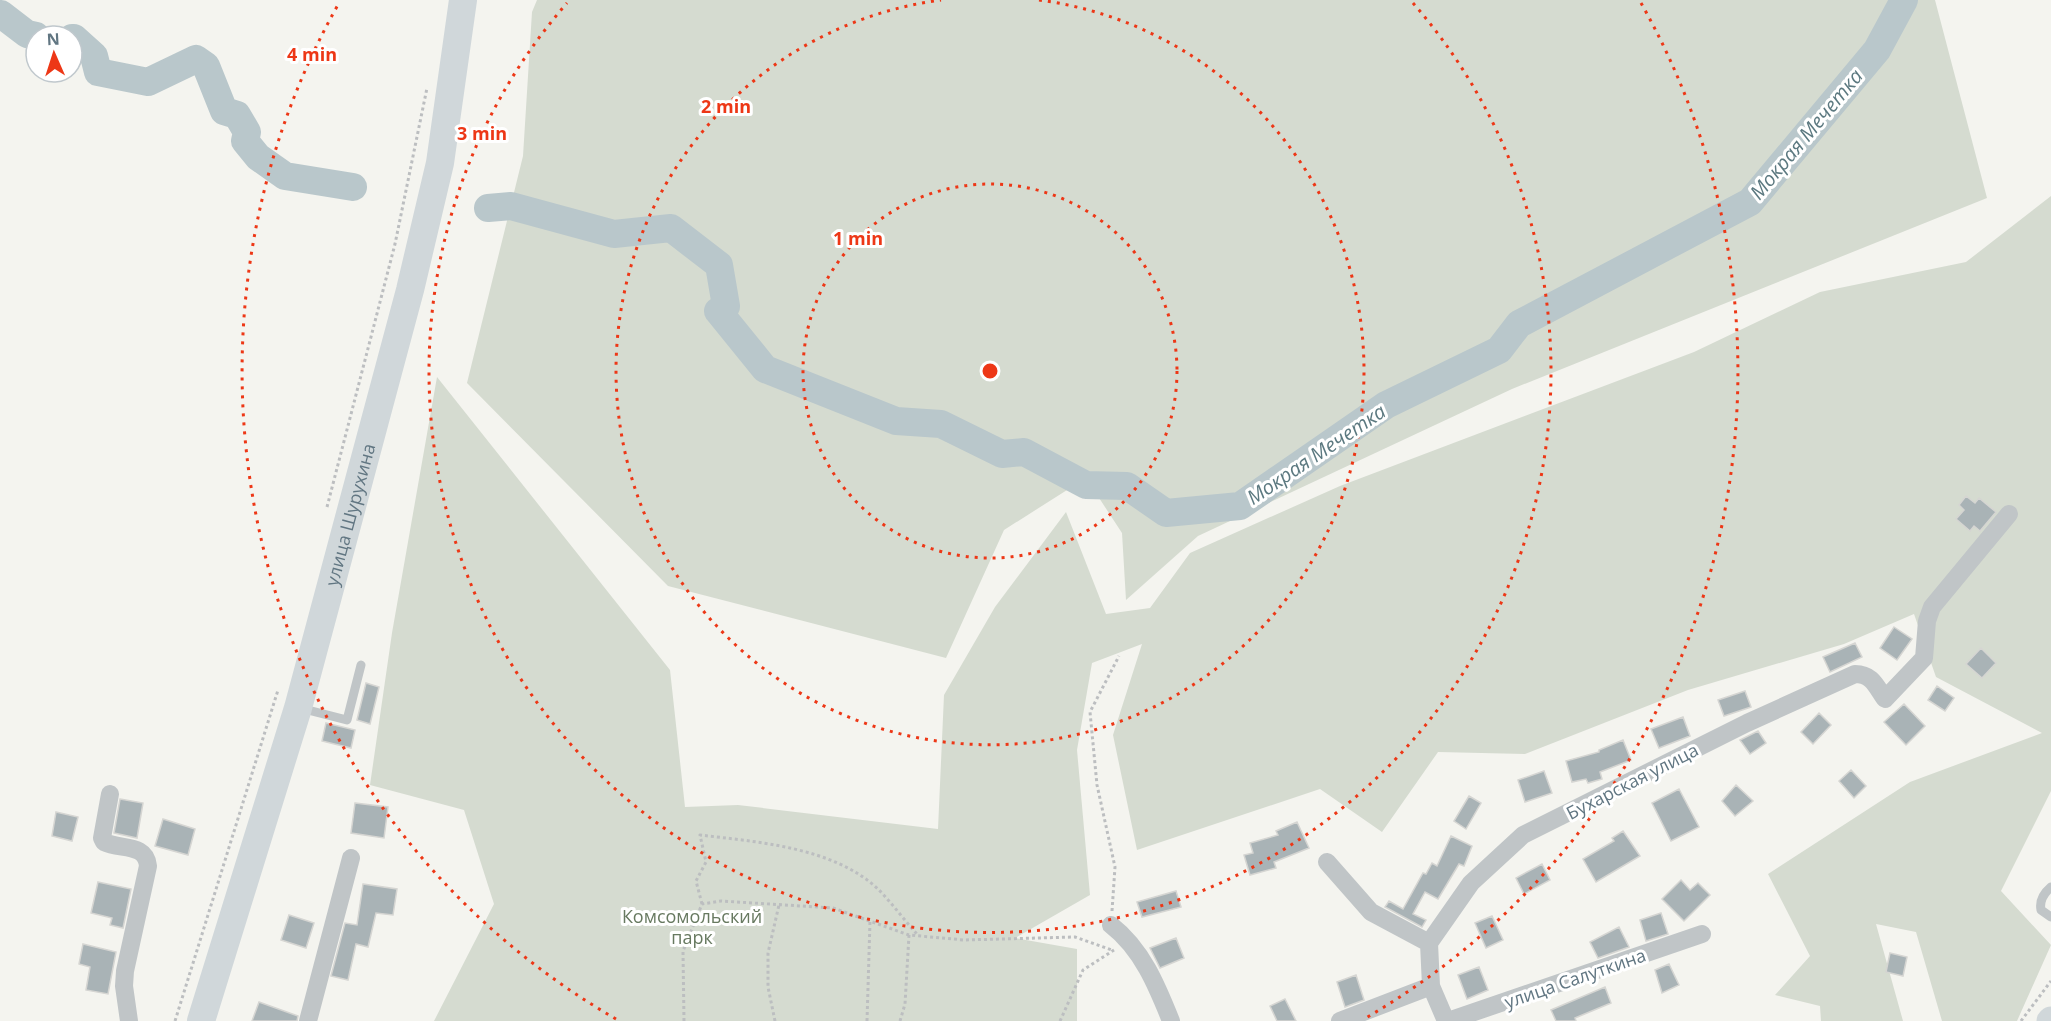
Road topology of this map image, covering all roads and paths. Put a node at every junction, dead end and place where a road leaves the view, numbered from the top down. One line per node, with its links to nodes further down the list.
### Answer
1 (463, 0): 8 (highway, улица Шурухина)
2 (427, 86): 3 (path)
3 (327, 508)
4 (2008, 514): 21 (street, Бухарская улица)
5 (1119, 656): 17 (path)
6 (361, 665): 8 (lane)
7 (281, 681): 27 (path)
8 (298, 708): 28 (highway, улица Шурухина)
9 (110, 794): 26 (street)
10 (351, 858): 29 (street)
11 (1327, 862): 21 (street)
12 (2051, 887): 15 (lane)
13 (702, 904): 14 (path); 20 (path); 30 (path)
14 (779, 905): 16 (path); 31 (path)
15 (2051, 917)
16 (870, 921): 19 (path); 32 (path)
17 (1111, 925): 23 (street)
18 (1702, 934): 37 (street, улица Салуткина)
19 (909, 935): 20 (path); 33 (path)
20 (918, 936): 22 (path)
21 (1428, 943): 25 (street)
22 (1114, 950): 23 (path); 34 (path)
23 (1140, 957): 35 (street)
24 (2051, 981): 38 (path)
25 (1431, 986): 36 (street); 37 (street)
26 (129, 1021)
27 (176, 1021)
28 (201, 1021)
29 (308, 1021)
30 (684, 1021)
31 (775, 1021)
32 (867, 1021)
33 (900, 1021)
34 (1060, 1021)
35 (1171, 1021)
36 (1340, 1021)
37 (1447, 1021)
38 (2021, 1021)

